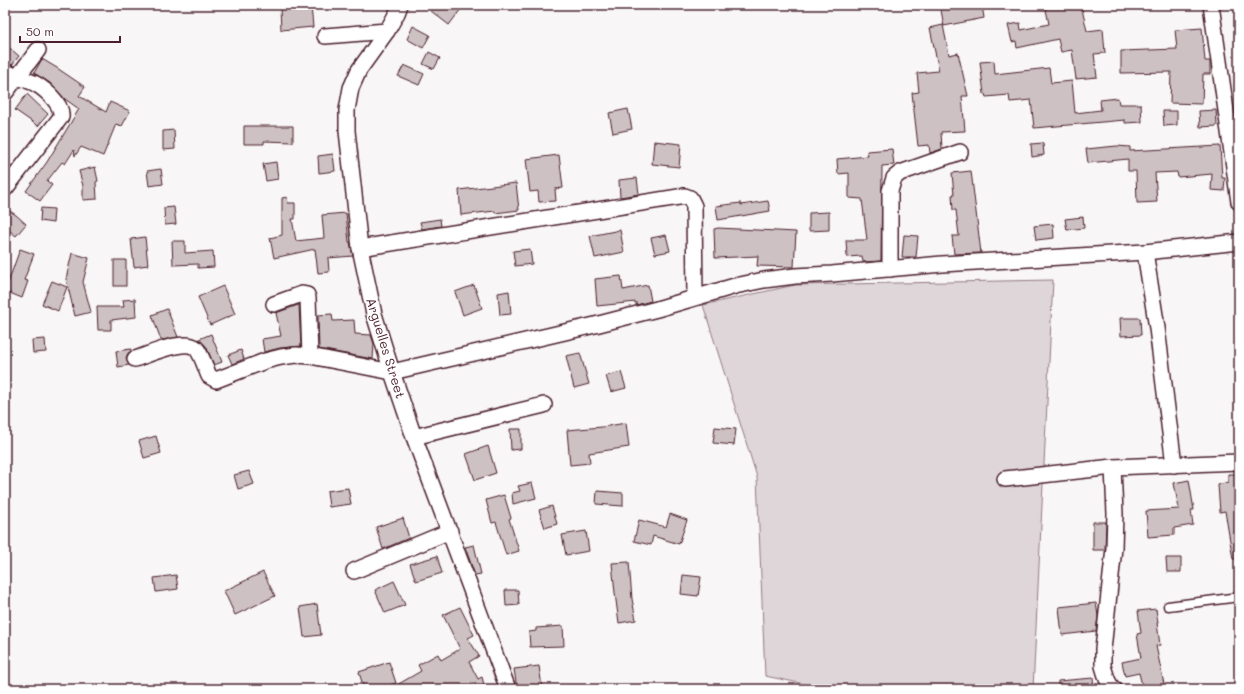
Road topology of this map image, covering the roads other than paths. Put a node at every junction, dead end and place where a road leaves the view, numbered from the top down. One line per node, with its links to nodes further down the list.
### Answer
1 (400, 5): 3 (street, Arguelles Street)
2 (1211, 5): 10 (street)
3 (387, 31): 4 (street); 12 (street, Arguelles Street)
4 (325, 36)
5 (38, 50): 6 (street)
6 (11, 74): 7 (street); 9 (street)
7 (5, 93)
8 (960, 152): 14 (street)
9 (5, 189)
10 (1239, 202)
11 (1239, 242): 13 (street)
12 (360, 248): 15 (street); 19 (street, Arguelles Street)
13 (1145, 252): 14 (street); 23 (street)
14 (890, 269): 15 (street)
15 (695, 297): 19 (street)
16 (274, 304): 17 (street)
17 (310, 356): 18 (street); 19 (street)
18 (135, 359)
19 (392, 372): 21 (street, Arguelles Street)
20 (544, 405): 21 (street)
21 (414, 437): 26 (street, Arguelles Street)
22 (1239, 462): 23 (street)
23 (1174, 465): 24 (street)
24 (1113, 468): 25 (street); 31 (street)
25 (1004, 479)
26 (450, 531): 27 (street); 30 (street, Arguelles Street)
27 (354, 571)
28 (1239, 597): 29 (lane)
29 (1168, 606)
30 (504, 687)
31 (1114, 689)

